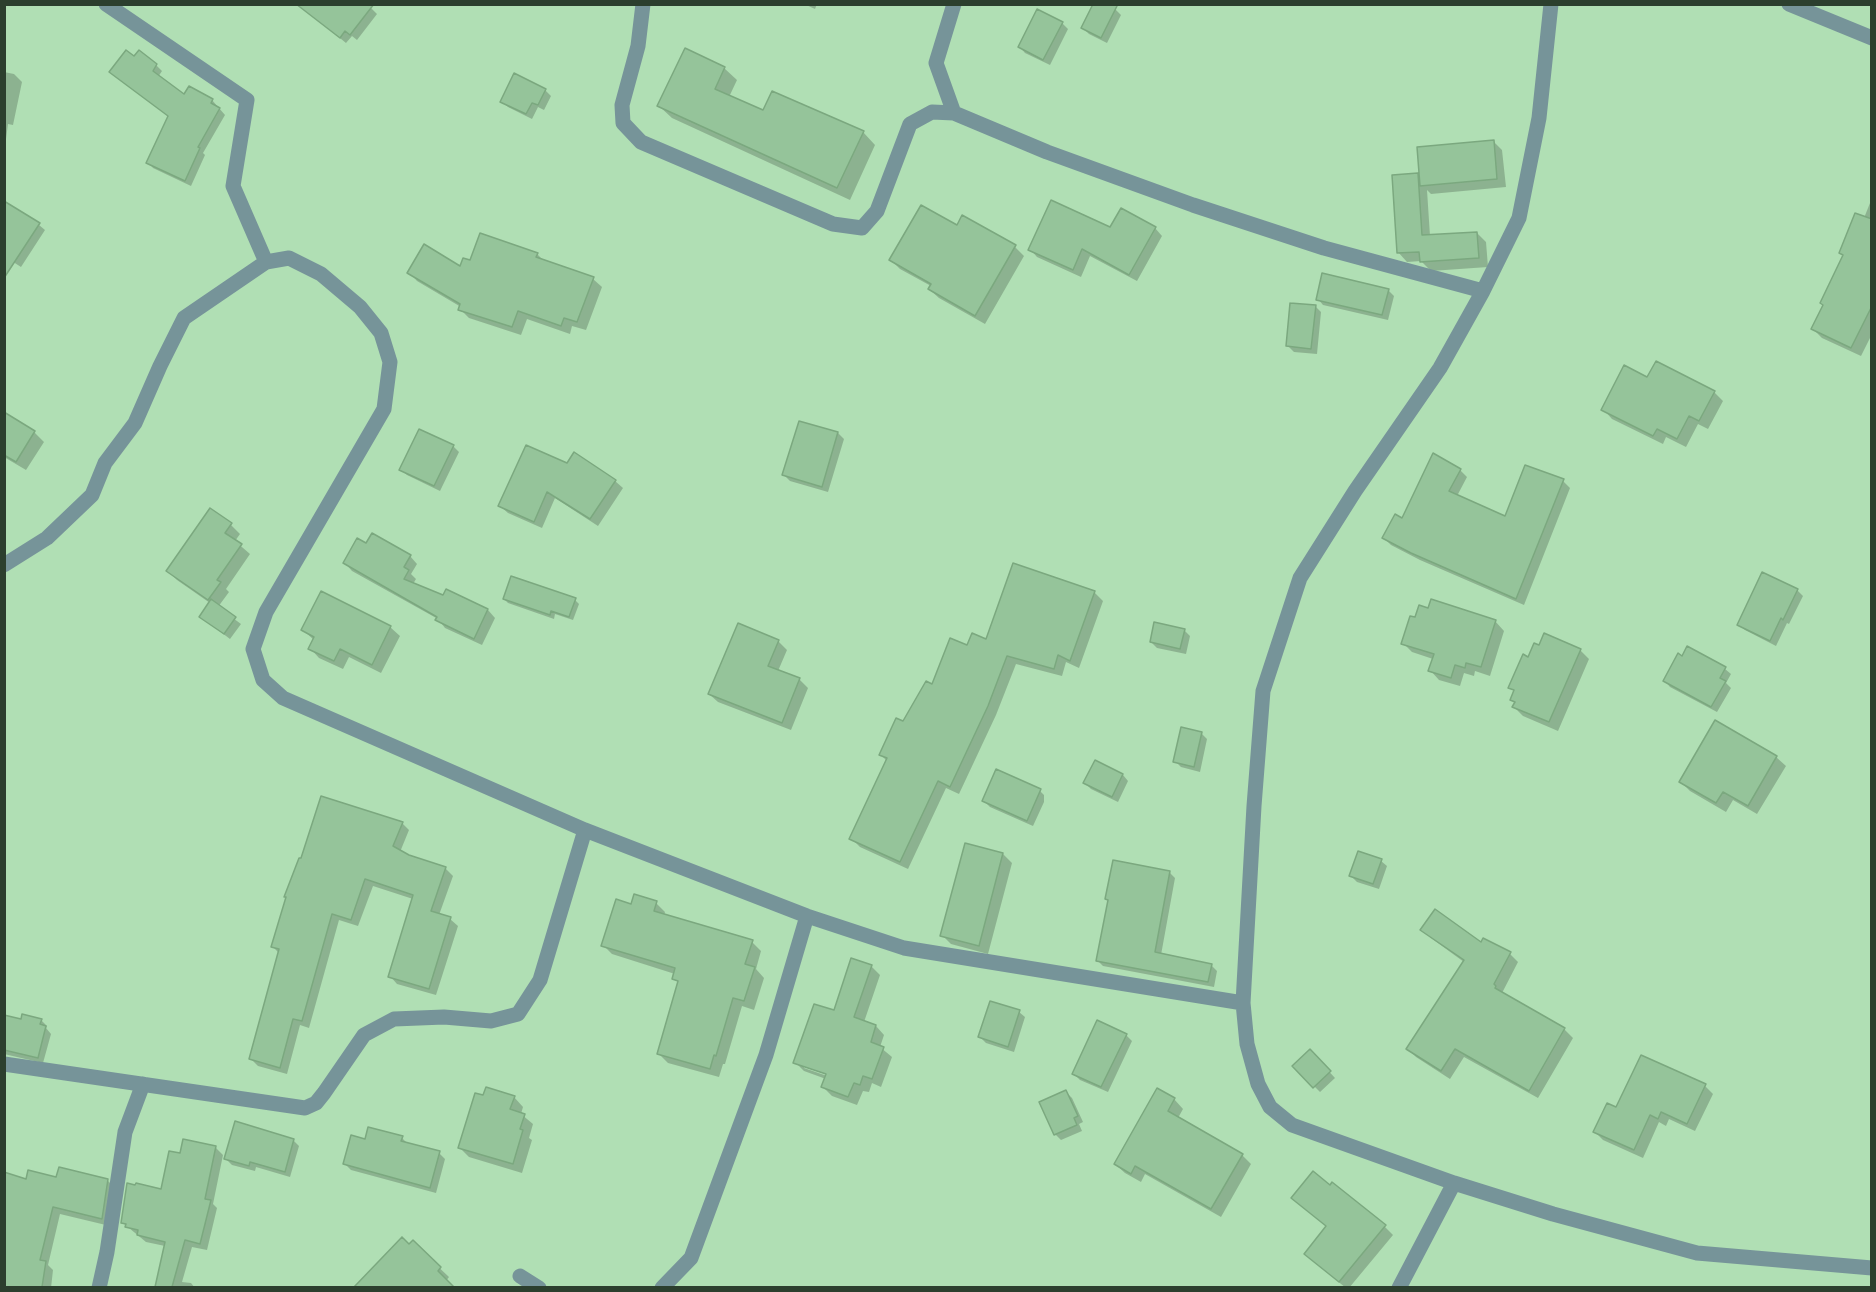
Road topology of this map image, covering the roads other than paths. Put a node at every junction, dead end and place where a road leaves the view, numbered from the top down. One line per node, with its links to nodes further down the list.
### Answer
1 (106, 4): 8 (street)
2 (643, 4): 7 (street)
3 (954, 4): 7 (street)
4 (1551, 4): 9 (street)
5 (1789, 4): 6 (street)
6 (1872, 38)
7 (954, 113): 9 (street)
8 (266, 262): 10 (street); 11 (street)
9 (1483, 291): 13 (street)
10 (4, 565)
11 (585, 830): 12 (street); 15 (street)
12 (807, 916): 13 (street); 21 (street)
13 (1243, 1004): 16 (street)
14 (4, 1064): 15 (street)
15 (143, 1084): 19 (street)
16 (1454, 1183): 17 (street); 22 (street)
17 (1872, 1268)
18 (520, 1276): 20 (street)
19 (99, 1287)
20 (539, 1287)
21 (662, 1287)
22 (1399, 1287)

